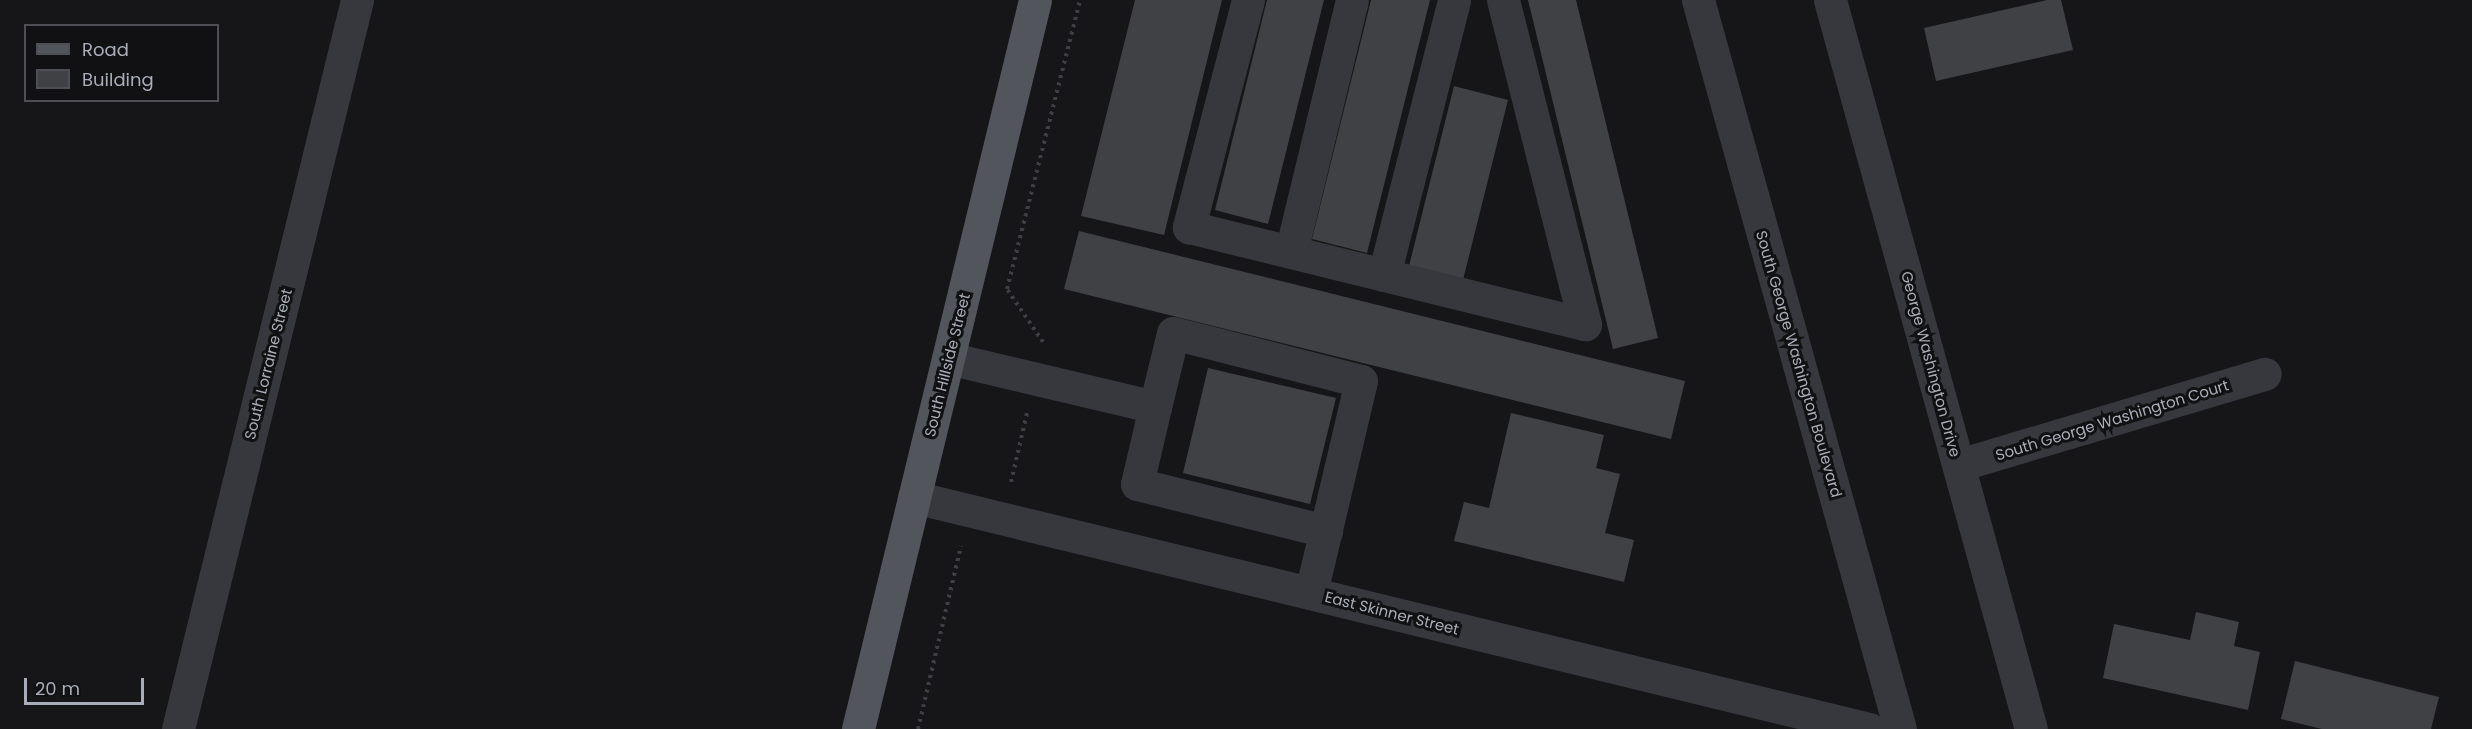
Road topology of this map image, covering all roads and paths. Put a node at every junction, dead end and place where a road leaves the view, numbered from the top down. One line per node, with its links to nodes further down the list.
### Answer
1 (357, 0): 18 (street, South Lorraine Street)
2 (1035, 0): 11 (main road, South Hillside Street)
3 (1248, 0): 9 (street)
4 (1352, 0): 9 (street)
5 (1454, 0): 10 (street)
6 (1503, 0): 10 (street)
7 (1698, 0): 21 (street, South George Washington Boulevard)
8 (1830, 0): 14 (street, George Washington Drive)
9 (1291, 252): 10 (street)
10 (1384, 274)
11 (948, 358): 13 (street); 15 (main road, South Hillside Street)
12 (2265, 374): 14 (street, South George Washington Court)
13 (1155, 407): 16 (street); 16 (street)
14 (1959, 465): 22 (street, George Washington Drive)
15 (914, 497): 17 (street, East Skinner Street); 19 (main road, South Hillside Street)
16 (1326, 531): 17 (street)
17 (1311, 593): 20 (street, East Skinner Street)
18 (178, 729)
19 (858, 729)
20 (1869, 729)
21 (1900, 729)
22 (2031, 729)

